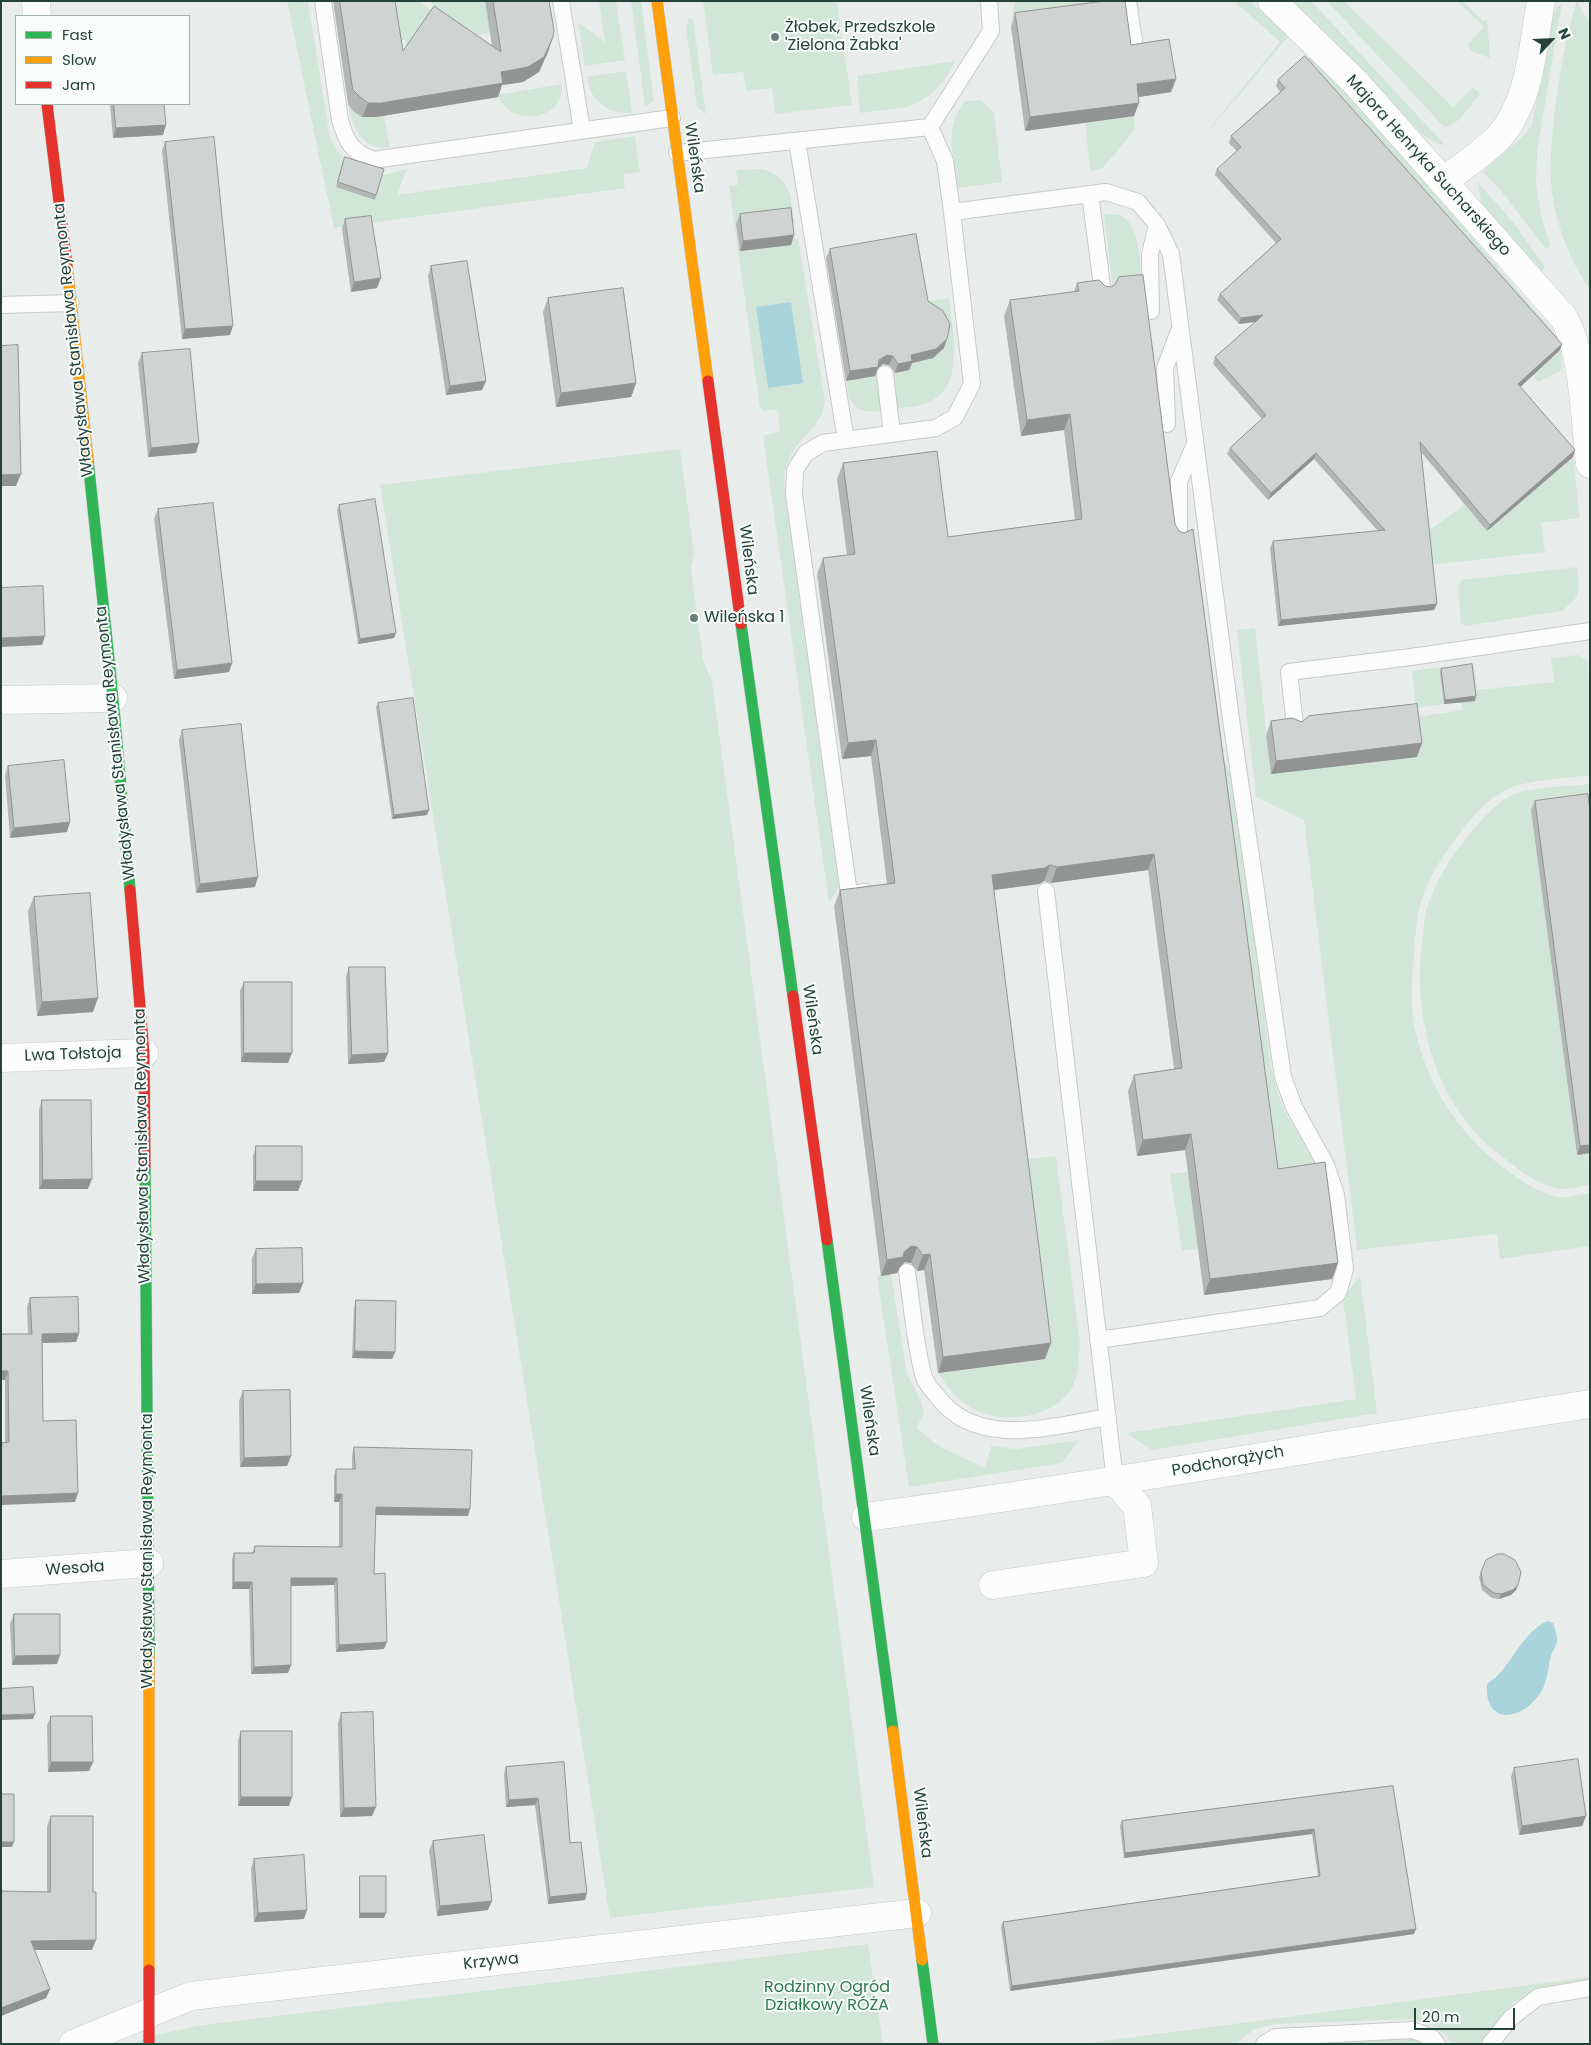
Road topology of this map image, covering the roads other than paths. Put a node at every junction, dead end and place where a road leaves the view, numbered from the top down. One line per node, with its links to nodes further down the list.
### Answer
1 (36, 1): 9 (street)
2 (323, 1): 14 (lane)
3 (561, 1): 14 (lane)
4 (657, 1): 12 (street, Wileńska)
5 (988, 1): 13 (lane)
6 (1128, 1): 10 (lane)
7 (1272, 1): 17 (street, Majora Henryka Sucharskiego)
8 (1541, 1): 17 (street)
9 (37, 15)
10 (1134, 41)
11 (47, 105): 22 (street, Władysława Stanisława Reymonta)
12 (672, 118): 14 (lane); 16 (street, Wileńska)
13 (930, 127): 15 (lane); 19 (lane)
14 (582, 130)
15 (798, 141): 16 (lane); 30 (lane)
16 (677, 153): 47 (street, Wileńska)
17 (1443, 182): 26 (street, Majora Henryka Sucharskiego)
18 (1090, 194): 19 (lane); 20 (lane); 21 (lane)
19 (952, 212): 29 (lane)
20 (1157, 225): 24 (lane); 25 (lane)
21 (1103, 292)
22 (72, 304): 23 (lane); 35 (street, Władysława Stanisława Reymonta)
23 (1, 305)
24 (1152, 311)
25 (1180, 329): 28 (lane); 31 (lane)
26 (1582, 338): 32 (street, Majora Henryka Sucharskiego)
27 (884, 374): 29 (lane)
28 (1167, 424)
29 (892, 434): 30 (lane)
30 (846, 440): 38 (lane)
31 (1195, 443): 33 (lane); 43 (lane)
32 (1590, 464)
33 (1179, 539)
34 (1590, 631): 37 (lane)
35 (113, 698): 36 (street); 40 (street, Władysława Stanisława Reymonta)
36 (1, 700)
37 (1295, 726)
38 (876, 890)
39 (1046, 891): 43 (lane)
40 (144, 1053): 41 (street, Lwa Tołstoja); 48 (street, Władysława Stanisława Reymonta)
41 (1, 1058)
42 (907, 1272): 45 (lane)
43 (1098, 1340): 45 (lane)
44 (1590, 1404): 46 (street, Podchorążych)
45 (1108, 1417): 46 (lane)
46 (1115, 1481): 47 (street, Podchorążych); 50 (street)
47 (866, 1517): 51 (street, Wileńska)
48 (149, 1564): 49 (street, Wesoła); 53 (street, Władysława Stanisława Reymonta)
49 (1, 1574)
50 (993, 1585)
51 (917, 1913): 53 (street, Krzywa); 56 (street, Wileńska)
52 (1590, 1988): 59 (lane)
53 (149, 2012): 54 (street, Krzywa); 55 (street, Władysława Stanisława Reymonta)
54 (72, 2044)
55 (149, 2044)
56 (933, 2044)
57 (1264, 2044): 58 (lane)
58 (1437, 2044)
59 (1490, 2044)

